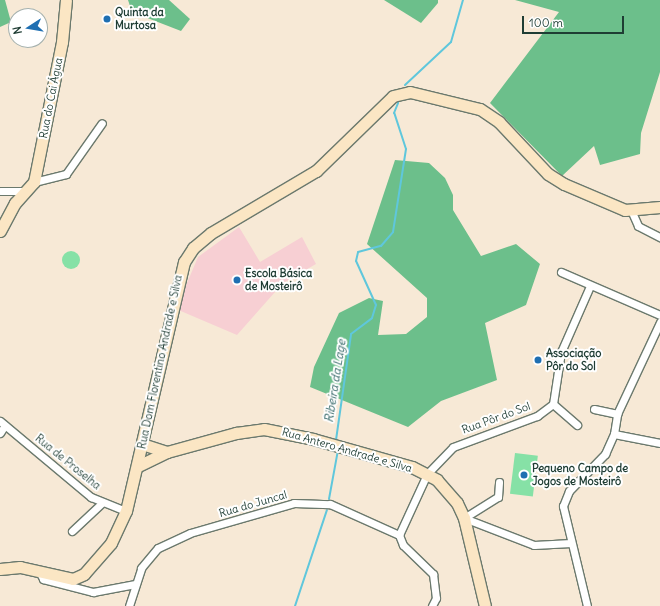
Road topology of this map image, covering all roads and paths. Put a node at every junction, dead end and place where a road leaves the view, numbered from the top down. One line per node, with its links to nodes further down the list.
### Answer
1 (66, 0): 3 (main road, Rua do Cai Água)
2 (102, 123): 3 (street)
3 (34, 182): 5 (main road)
4 (0, 191): 5 (street)
5 (25, 191): 8 (main road)
6 (660, 207): 7 (main road, Rua Dom Florentino Andrade e Silva)
7 (631, 210): 9 (street); 22 (main road, Rua Dom Florentino Andrade e Silva)
8 (0, 231)
9 (660, 237)
10 (561, 272): 11 (street)
11 (590, 286): 12 (street); 14 (street)
12 (660, 315)
13 (660, 322): 16 (street)
14 (553, 404): 18 (street); 25 (street, Rua Pôr do Sol)
15 (594, 409): 16 (street)
16 (617, 414): 20 (street)
17 (2, 423): 19 (street); 27 (street, Rua de Proselha)
18 (577, 425)
19 (0, 433)
20 (614, 434): 21 (street); 32 (street)
21 (660, 443)
22 (142, 444): 23 (main road); 24 (main road, Rua Dom Florentino Andrade e Silva)
23 (167, 452): 24 (main road, Rua Antero Andrade e Silva); 25 (main road, Rua Antero Andrade e Silva)
24 (138, 466): 28 (main road, Rua Dom Florentino Andrade e Silva)
25 (428, 474): 29 (main road, Rua Antero Andrade e Silva); 31 (street)
26 (499, 482): 29 (street)
27 (103, 502): 28 (street, Rua de Proselha); 30 (street)
28 (126, 511): 34 (main road, Rua Dom Florentino Andrade e Silva)
29 (464, 518): 32 (street); 38 (main road, Rua Antero Andrade e Silva)
30 (72, 531)
31 (399, 535): 35 (street, Rua do Juncal); 37 (street)
32 (570, 543): 39 (street)
33 (0, 569): 34 (main road, Rua Dom Florentino Andrade e Silva)
34 (42, 572): 35 (street)
35 (135, 584): 36 (street, Rua do Juncal)
36 (129, 606)
37 (432, 606)
38 (485, 606)
39 (587, 606)

